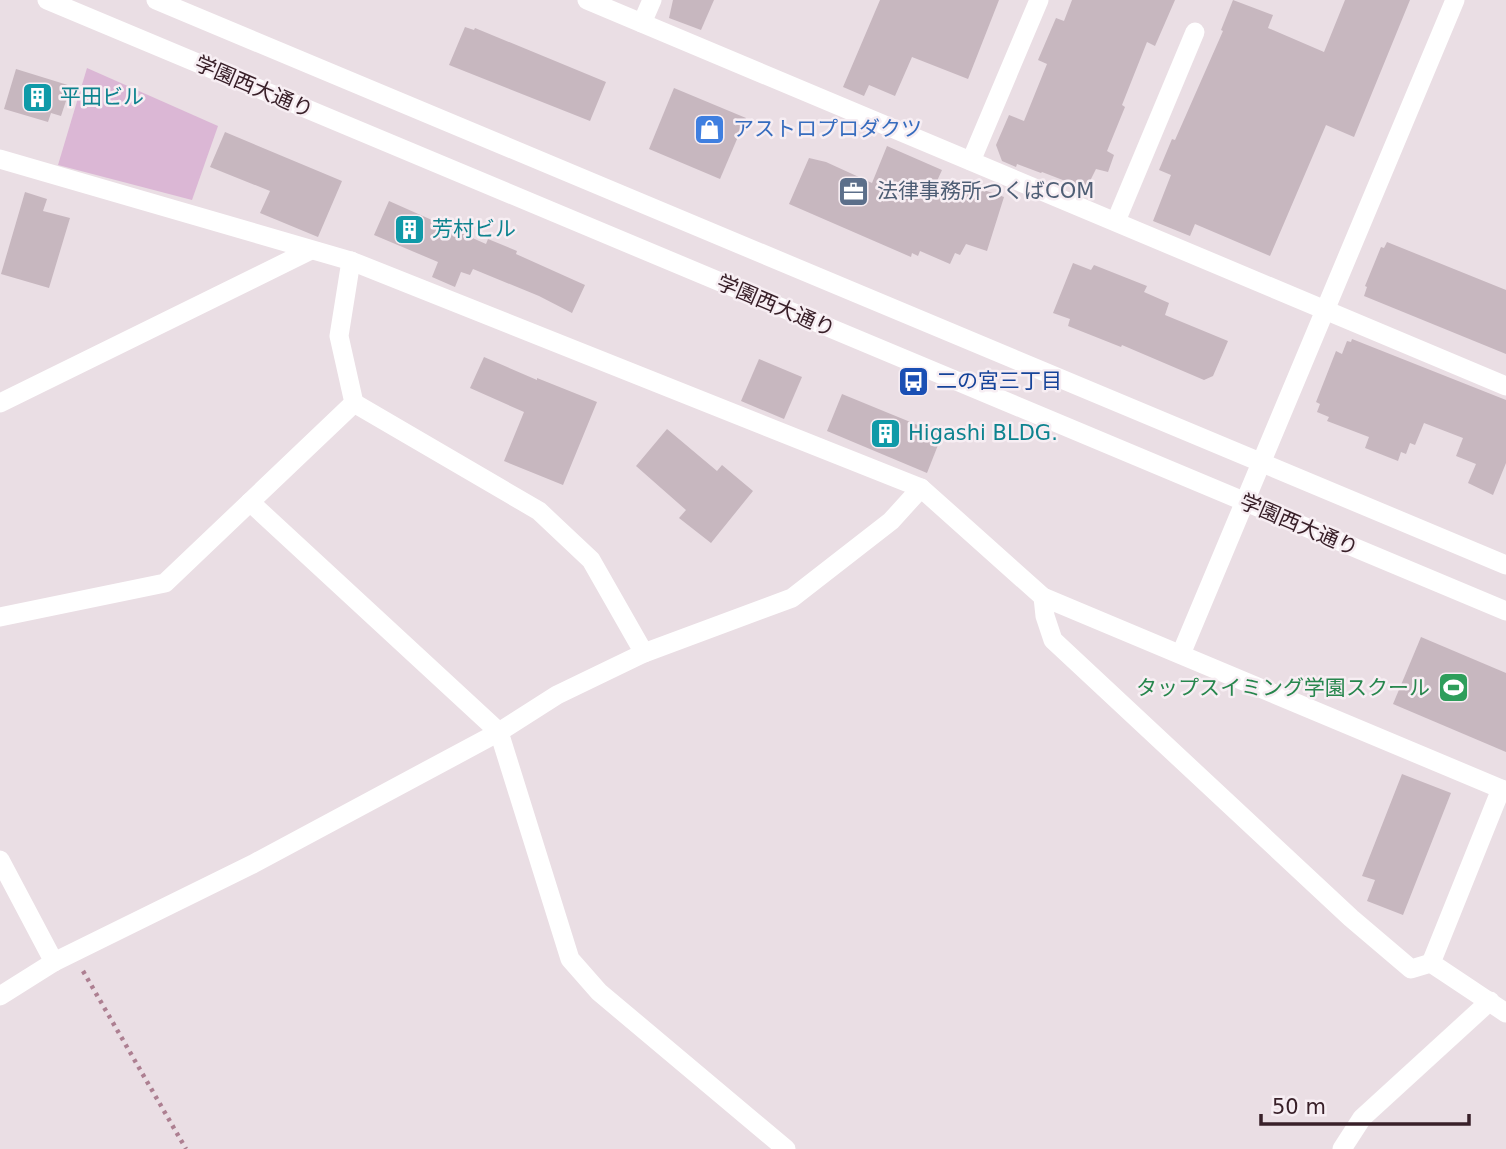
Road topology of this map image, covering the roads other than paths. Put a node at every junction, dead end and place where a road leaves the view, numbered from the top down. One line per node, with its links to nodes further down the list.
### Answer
1 (47, 0): 21 (street, 学園西大通り)
2 (156, 0): 18 (street, 学園西大通り)
3 (587, 0): 7 (street)
4 (652, 0): 7 (street)
5 (1039, 0): 10 (street)
6 (1455, 0): 14 (street)
7 (642, 23): 10 (street)
8 (1195, 32): 11 (street)
9 (0, 159): 12 (street)
10 (971, 161): 11 (street)
11 (1116, 221): 14 (street)
12 (311, 250): 13 (street); 16 (street)
13 (351, 261): 17 (street); 19 (street)
14 (1326, 309): 15 (street); 18 (street)
15 (1506, 386)
16 (0, 403)
17 (354, 403): 20 (street); 26 (street)
18 (1262, 463): 21 (street); 22 (street, 学園西大通り)
19 (920, 488): 23 (street); 26 (street)
20 (250, 502): 25 (street); 28 (street)
21 (1246, 502): 24 (street, 学園西大通り); 27 (street)
22 (1506, 565)
23 (1043, 597): 27 (street); 32 (street)
24 (1506, 611)
25 (0, 617)
26 (644, 653): 28 (street)
27 (1181, 654): 29 (street)
28 (499, 732): 31 (street); 36 (street)
29 (1503, 790): 32 (street)
30 (0, 859): 31 (street)
31 (54, 962): 33 (street)
32 (1431, 963): 34 (street)
33 (0, 996)
34 (1490, 1002): 35 (street); 37 (street)
35 (1506, 1013)
36 (786, 1149)
37 (1342, 1149)

